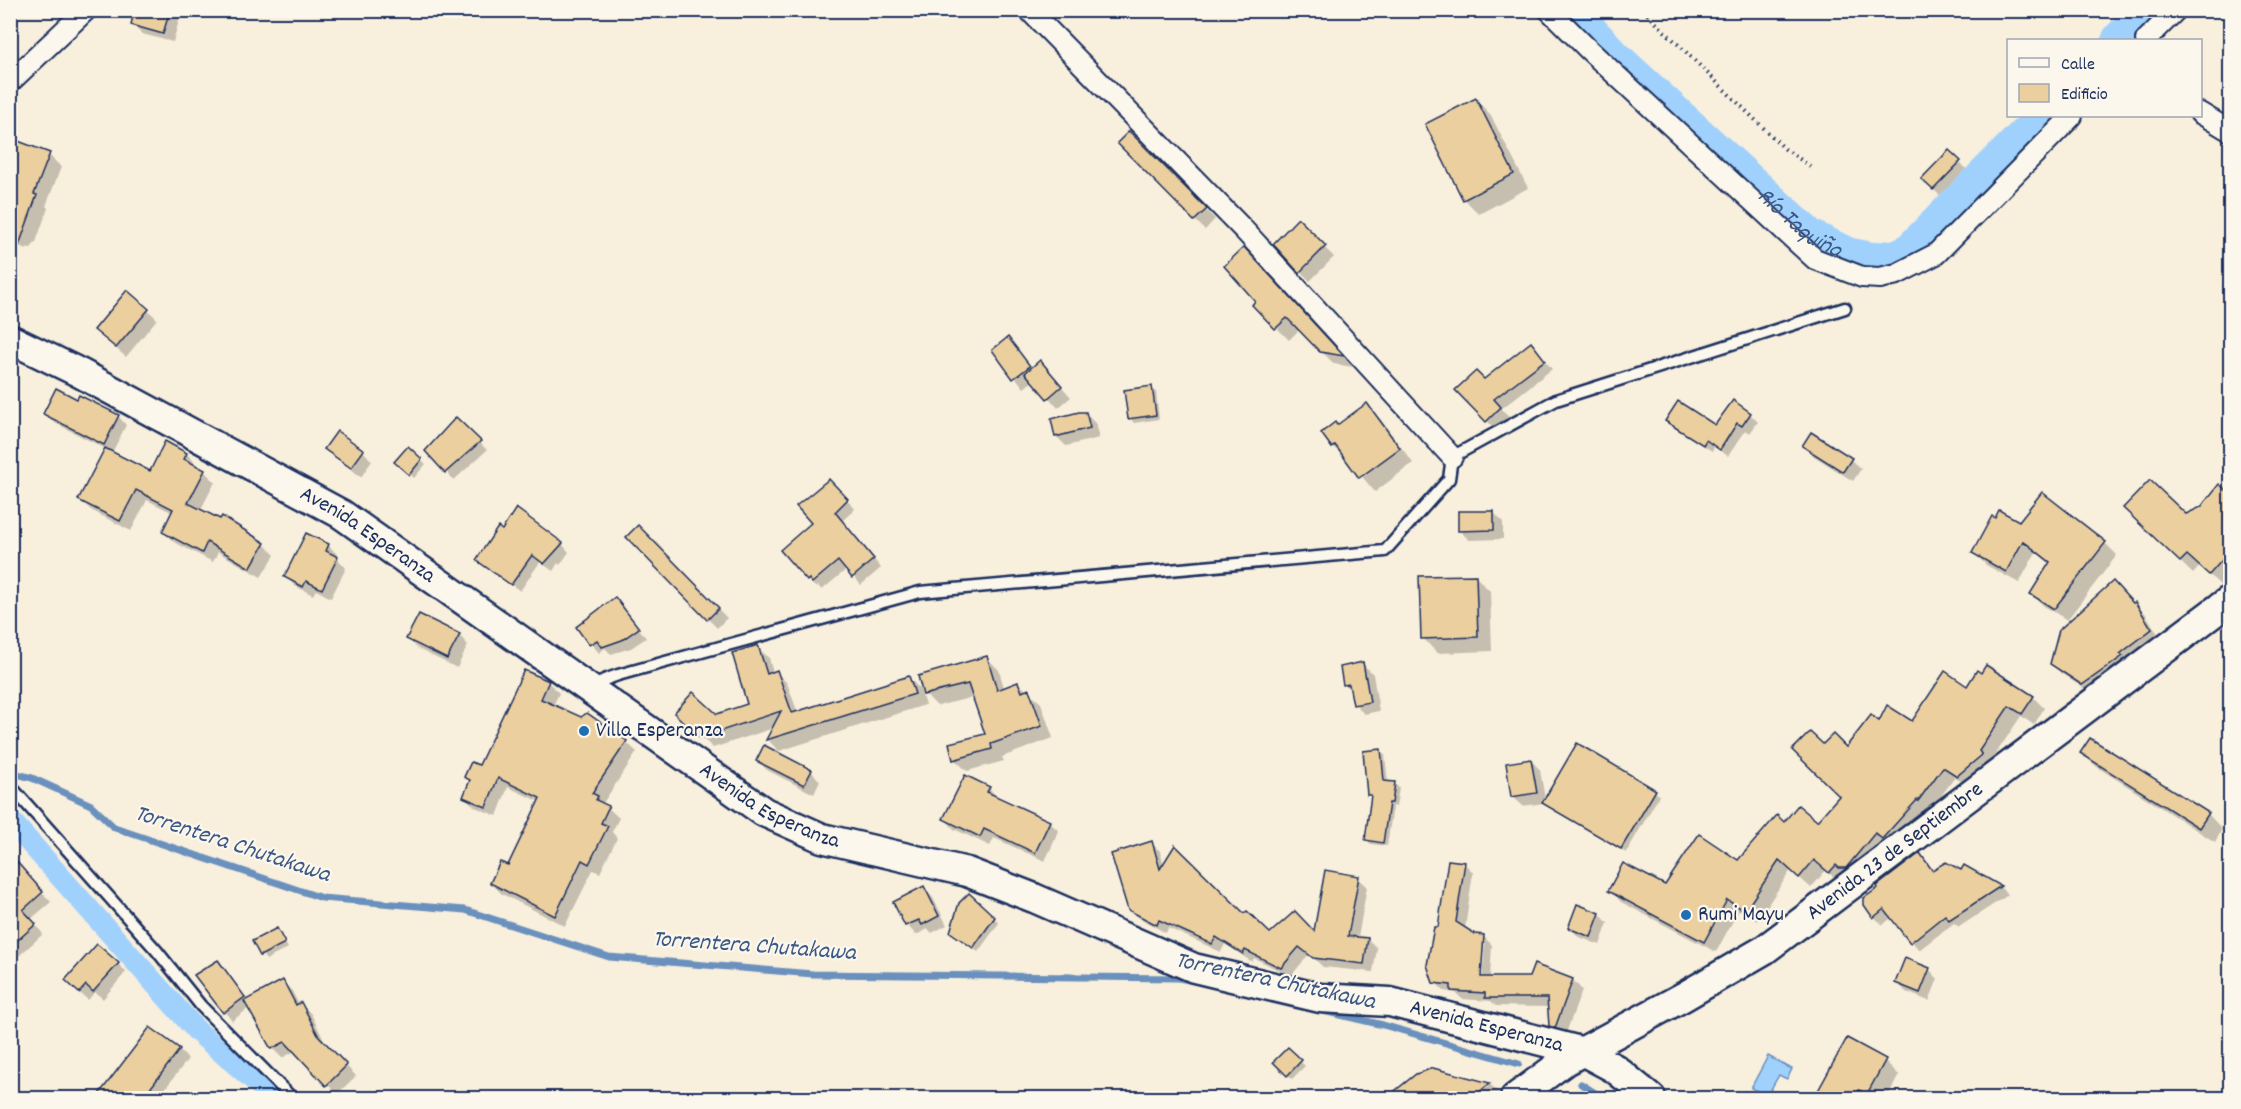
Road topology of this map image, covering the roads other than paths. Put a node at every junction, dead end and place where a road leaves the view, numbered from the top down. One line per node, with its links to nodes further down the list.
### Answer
1 (86, 10): 6 (street)
2 (1029, 10): 12 (street)
3 (1549, 10): 8 (street)
4 (2176, 10): 5 (street)
5 (2147, 39)
6 (10, 82)
7 (2202, 114): 9 (street)
8 (2071, 117)
9 (2230, 131)
10 (1845, 308): 12 (lane)
11 (10, 339): 14 (main road, Avenida Esperanza)
12 (1452, 457): 14 (lane)
13 (2230, 600): 16 (main road, Avenida 23 de Septiembre)
14 (593, 691): 16 (main road, Avenida Esperanza)
15 (10, 789): 18 (lane)
16 (1575, 1056): 17 (main road, Avenida 23 de Septiembre); 19 (main road, Avenida Esperanza)
17 (1525, 1090)
18 (292, 1098)
19 (1651, 1098)

